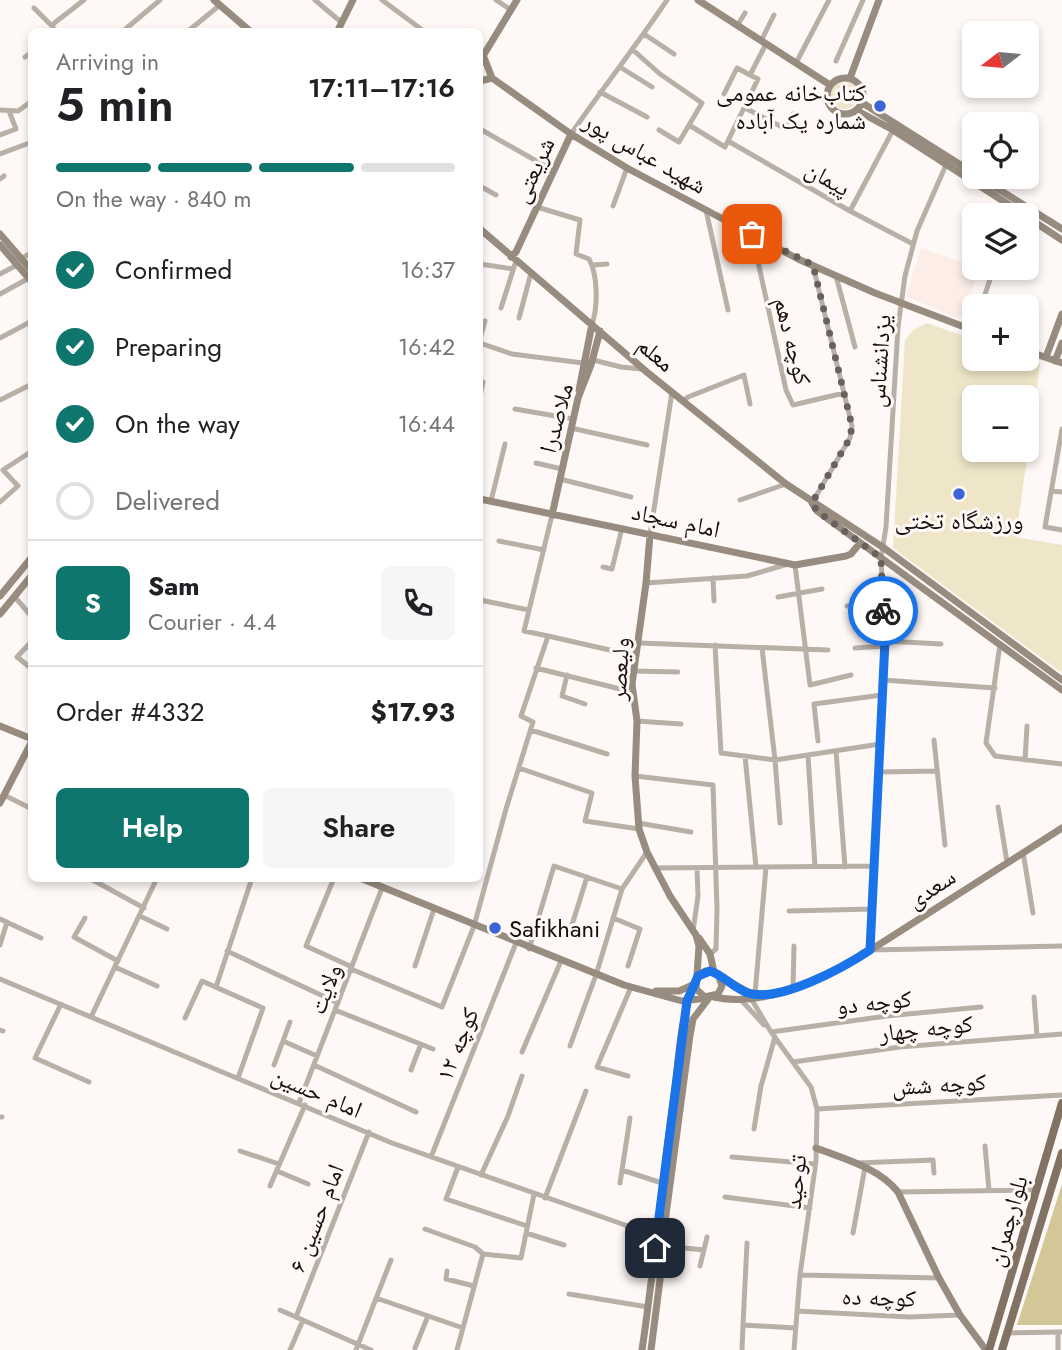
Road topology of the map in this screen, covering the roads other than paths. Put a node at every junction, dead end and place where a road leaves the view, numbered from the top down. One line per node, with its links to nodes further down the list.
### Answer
1 (84, 0): 21 (street)
2 (160, 0): 22 (street)
3 (315, 0): 18 (street)
4 (353, 0): 18 (street)
5 (382, 0): 26 (street)
6 (496, 0): 15 (street)
7 (517, 0): 15 (street)
8 (667, 0): 27 (street, شریعتی)
9 (698, 0): 19 (street)
10 (828, 0): 36 (street)
11 (863, 0): 35 (street)
12 (879, 0): 40 (street)
13 (217, 2): 23 (street); 24 (street)
14 (34, 8): 20 (street)
15 (511, 10): 30 (street)
16 (745, 13): 19 (street)
17 (774, 15): 28 (street)
18 (341, 22): 25 (street)
19 (737, 26): 28 (street)
20 (52, 28)
21 (53, 28)
22 (127, 28)
23 (191, 28)
24 (246, 28)
25 (339, 28)
26 (416, 28)
27 (644, 34): 29 (street, شریعتی); 31 (street)
28 (764, 42): 36 (street); 38 (street)
29 (633, 50): 37 (street, شریعتی); 54 (street)
30 (483, 54)
31 (674, 54)
32 (28, 55): 33 (street)
33 (25, 57)
34 (483, 61): 39 (street)
35 (836, 61)
36 (796, 63): 42 (street)
37 (620, 67): 43 (street); 44 (street, شریعتی)
38 (750, 75): 45 (street); 48 (street)
39 (492, 78): 41 (street); 58 (street, شهید عباس پور)
40 (850, 78): 42 (street); 46 (street)
41 (483, 80)
42 (830, 85): 50 (street)
43 (652, 87)
44 (600, 92): 53 (street); 58 (street, شریعتی)
45 (724, 94)
46 (862, 102): 50 (street); 64 (street)
47 (28, 104): 51 (street)
48 (746, 108): 52 (street); 61 (street)
49 (0, 109): 51 (street)
50 (856, 110): 56 (street)
51 (9, 111): 59 (street)
52 (793, 114)
53 (648, 117)
54 (689, 125): 55 (street); 61 (street, پیمان)
55 (659, 130)
56 (892, 130): 63 (street); 74 (street)
57 (483, 131): 66 (street)
58 (571, 134): 65 (street, شهید عباس پور); 66 (street, شریعتی)
59 (0, 135)
60 (28, 143): 62 (street)
61 (726, 144): 74 (street, پیمان)
62 (0, 153)
63 (946, 165): 70 (street); 81 (street, یزدانشناس)
64 (962, 165)
65 (627, 168): 71 (street); 73 (street, شهید عباس پور)
66 (554, 171): 72 (street, شریعتی)
67 (483, 188): 69 (street)
68 (999, 189): 76 (street)
69 (496, 195)
70 (1001, 203)
71 (613, 206)
72 (537, 207): 85 (street, شریعتی); 88 (street)
73 (706, 210): 79 (street, شهید عباس پور); 98 (street)
74 (850, 211): 81 (street, پیمان)
75 (1039, 225): 80 (street)
76 (1062, 229)
77 (483, 232): 85 (street, معلم)
78 (0, 234): 84 (street)
79 (752, 234): 89 (street, شهید عباس پور); 121 (street, کوچه دهم)
80 (1062, 240)
81 (913, 244): 96 (street, یزدانشناس)
82 (0, 245): 84 (street)
83 (28, 255): 84 (street)
84 (19, 262): 90 (street); 92 (street)
85 (514, 262): 86 (street); 91 (street, معلم); 97 (street)
86 (483, 264)
87 (607, 264): 88 (street)
88 (593, 265): 103 (street)
89 (813, 265): 93 (street, شهید عباس پور); 121 (street)
90 (28, 273)
91 (531, 273): 100 (street); 103 (street, معلم)
92 (0, 274)
93 (836, 276): 96 (street, شهید عباس پور); 110 (street)
94 (28, 279): 95 (street)
95 (0, 294)
96 (900, 302): 104 (street, شهید عباس پور); 151 (street, یزدانشناس)
97 (501, 308)
98 (728, 310)
99 (1062, 314): 112 (street)
100 (519, 318)
101 (485, 321): 105 (street)
102 (28, 323): 107 (street)
103 (592, 324): 106 (street, معلم); 115 (street)
104 (962, 324)
105 (483, 329)
106 (600, 331): 113 (street, ملاصدرا); 116 (street, معلم)
107 (0, 338)
108 (483, 342): 115 (street)
109 (1062, 343): 114 (street)
110 (855, 346)
111 (1039, 355): 112 (street)
112 (1045, 357): 114 (street)
113 (593, 360): 116 (street); 122 (street, ملاصدرا)
114 (1058, 362)
115 (583, 363): 122 (street)
116 (644, 369): 120 (street, معلم)
117 (484, 382): 119 (street)
118 (28, 386): 123 (street)
119 (483, 386)
120 (672, 392): 124 (street, معلم); 148 (street, ولیعصر)
121 (844, 393): 144 (street)
122 (578, 398): 127 (street, ملاصدرا)
123 (0, 400)
124 (683, 401): 125 (street); 136 (street, معلم)
125 (750, 404)
126 (515, 410): 127 (street)
127 (573, 419): 128 (street, ملاصدرا)
128 (571, 428): 131 (street); 134 (street, ملاصدرا)
129 (1062, 429): 137 (street)
130 (505, 444): 142 (street)
131 (647, 445)
132 (28, 454): 143 (street)
133 (536, 463): 134 (street)
134 (562, 469): 135 (street, ملاصدرا)
135 (560, 480): 139 (street); 145 (street, ملاصدرا)
136 (786, 484): 141 (street); 144 (street, معلم)
137 (1051, 491): 138 (street); 147 (street)
138 (1062, 492)
139 (631, 497)
140 (483, 500): 142 (street, امام سجاد)
141 (740, 500)
142 (491, 501): 145 (street, امام سجاد)
143 (0, 502)
144 (812, 503): 150 (street, معلم); 151 (street, معلم)
145 (552, 515): 146 (street, امام سجاد); 152 (street)
146 (622, 528): 148 (street, امام سجاد); 156 (street)
147 (1062, 530)
148 (650, 534): 155 (street, امام سجاد); 159 (street, ولیعصر)
149 (499, 541): 152 (street)
150 (860, 543): 153 (street, معلم); 155 (street, امام سجاد)
151 (884, 548): 153 (street, یزدانشناس); 191 (street, معلم)
152 (544, 550): 169 (street)
153 (881, 558): 167 (street); 176 (street, معلم)
154 (28, 562): 163 (street)
155 (791, 564): 157 (street); 161 (street)
156 (603, 567)
157 (713, 578): 159 (street); 165 (street)
158 (28, 580): 162 (street)
159 (646, 583): 173 (street, ولیعصر)
160 (822, 589): 161 (street)
161 (799, 593): 164 (street); 181 (street)
162 (15, 596): 170 (street); 171 (street)
163 (0, 597)
164 (778, 597)
165 (714, 601)
166 (483, 602): 169 (street)
167 (883, 605): 168 (street); 174 (street)
168 (847, 606)
169 (529, 610): 172 (street)
170 (28, 612)
171 (0, 614)
172 (548, 636): 183 (street); 185 (street)
173 (639, 643): 178 (street); 183 (street, ولیعصر)
174 (885, 643): 175 (street); 180 (street); 190 (street)
175 (941, 644)
176 (1000, 644): 192 (street); 193 (street, معلم)
177 (28, 645): 184 (street)
178 (715, 645): 179 (street); 210 (street)
179 (762, 648): 181 (street); 211 (street)
180 (855, 648)
181 (806, 649): 182 (street); 189 (street)
182 (828, 650)
183 (636, 656): 186 (street, ولیعصر)
184 (28, 666)
185 (536, 668): 188 (street); 201 (street)
186 (634, 671): 187 (street); 194 (street, ولیعصر)
187 (678, 672)
188 (566, 676): 194 (street); 196 (street)
189 (851, 676)
190 (883, 680): 192 (street); 195 (street)
191 (1062, 680)
192 (995, 688): 212 (street)
193 (1062, 690)
194 (632, 692): 197 (street, ولیعصر)
195 (882, 695): 204 (street); 206 (street)
196 (585, 704)
197 (637, 721): 198 (street); 217 (street, ولیعصر)
198 (681, 724)
199 (0, 726): 202 (street)
200 (1027, 726): 212 (street)
201 (531, 730): 208 (street); 214 (street)
202 (28, 737)
203 (934, 740): 215 (street)
204 (818, 741)
205 (28, 744): 218 (street)
206 (880, 744): 207 (street); 216 (street)
207 (836, 751): 209 (street); 233 (street)
208 (607, 754)
209 (808, 755): 211 (street); 232 (street)
210 (745, 756): 211 (street); 230 (street)
211 (775, 760): 221 (street)
212 (1025, 760): 213 (street)
213 (1062, 764)
214 (519, 768): 222 (street); 255 (street)
215 (937, 771): 216 (street); 225 (street)
216 (878, 772): 229 (street)
217 (635, 776): 222 (street, ولیعصر); 236 (street)
218 (2, 799): 220 (street)
219 (998, 807): 228 (street)
220 (28, 808)
221 (780, 823)
222 (638, 826): 224 (street); 226 (street, ولیعصر)
223 (1062, 828): 227 (street, سعدی)
224 (691, 832)
225 (945, 845)
226 (647, 852): 234 (street, ولیعصر); 244 (street)
227 (1023, 852): 228 (street, سعدی); 249 (street)
228 (1007, 862): 265 (street, سعدی)
229 (874, 866): 233 (street); 247 (street)
230 (756, 867): 231 (street); 236 (street)
231 (766, 867): 232 (street); 283 (street)
232 (815, 867): 233 (street)
233 (845, 867)
234 (656, 868): 235 (street); 258 (street, ولیعصر)
235 (697, 868): 236 (street); 258 (street)
236 (716, 868): 267 (street)
237 (587, 877): 244 (street); 256 (street); 264 (street)
238 (96, 882): 245 (street)
239 (156, 882): 245 (street)
240 (251, 882): 266 (street)
241 (332, 882): 272 (street)
242 (369, 882): 243 (street)
243 (382, 888): 246 (street); 272 (street, ولایت)
244 (622, 888): 252 (street)
245 (144, 908): 250 (street)
246 (434, 909): 255 (street); 271 (street)
247 (872, 909): 248 (street); 265 (street)
248 (789, 911)
249 (1033, 913)
250 (140, 916): 257 (street); 269 (street)
251 (85, 918): 269 (street)
252 (613, 918): 270 (street); 274 (street)
253 (0, 919): 254 (street)
254 (7, 922): 259 (street); 261 (street)
255 (474, 926): 260 (street); 272 (street)
256 (571, 928)
257 (167, 929)
258 (694, 933): 267 (street, ولیعصر); 276 (street, ولیعصر)
259 (41, 938)
260 (516, 943): 264 (street); 324 (street, کوچه ۱۲)
261 (0, 946)
262 (794, 946): 280 (street)
263 (1062, 946): 265 (street)
264 (529, 948): 268 (street)
265 (870, 950): 280 (street, سعدی)
266 (227, 951): 278 (street); 287 (street)
267 (710, 954): 273 (street, ولیعصر)
268 (561, 961): 274 (street); 301 (street)
269 (116, 964): 277 (street); 291 (street)
270 (628, 965)
271 (415, 966)
272 (351, 968): 287 (street, ولایت)
273 (717, 974): 276 (street); 282 (street); 283 (street)
274 (596, 975): 279 (street); 299 (street)
275 (0, 979): 288 (street, امام حسین)
276 (696, 980): 281 (street); 282 (street); 285 (street)
277 (158, 986)
278 (216, 987): 292 (street); 309 (street)
279 (631, 987): 281 (street); 308 (street)
280 (793, 987): 283 (street, سعدی)
281 (642, 990): 285 (street)
282 (712, 997): 285 (street); 286 (street, سعدی); 354 (street)
283 (753, 997): 286 (street, سعدی); 294 (street)
284 (1034, 997): 296 (street)
285 (687, 1001): 335 (street)
286 (742, 1001): 294 (street)
287 (338, 1003): 290 (street, ولایت)
288 (61, 1004): 291 (street, امام حسین); 310 (street)
289 (981, 1007): 294 (street, کوچه دو)
290 (335, 1010): 298 (street); 302 (street, ولایت)
291 (91, 1017): 309 (street, امام حسین)
292 (185, 1018)
293 (290, 1023): 297 (street)
294 (773, 1034): 303 (street, توحید); 318 (street)
295 (1062, 1034): 296 (street, کوچه چهار)
296 (1037, 1036): 303 (street, کوچه چهار)
297 (283, 1041): 302 (street); 304 (street)
298 (422, 1044): 300 (street); 306 (street)
299 (570, 1046)
300 (433, 1049)
301 (522, 1052)
302 (317, 1056): 305 (street, ولایت)
303 (793, 1062): 315 (street, توحید)
304 (274, 1065)
305 (314, 1065): 314 (street, ولایت); 316 (street)
306 (411, 1070)
307 (522, 1076): 333 (street)
308 (628, 1076)
309 (238, 1078): 314 (street, امام حسین)
310 (89, 1082)
311 (586, 1091): 343 (street)
312 (1062, 1095): 315 (street, کوچه شش)
313 (1062, 1102): 339 (main road, بلوارچمران)
314 (302, 1104): 319 (street, امام حسین); 330 (street, ولایت)
315 (817, 1109): 321 (street, توحید)
316 (416, 1112)
317 (630, 1118): 331 (street)
318 (754, 1129)
319 (369, 1132): 324 (street, امام حسین); 371 (street, امام حسین ۶)
320 (985, 1146): 338 (street)
321 (816, 1148): 326 (street); 327 (street, توحید)
322 (240, 1151): 330 (street)
323 (1062, 1153): 377 (main road, بلوارچمران)
324 (431, 1157): 328 (street, امام حسین)
325 (732, 1157): 327 (street)
326 (855, 1163): 329 (street); 332 (street)
327 (815, 1164): 344 (street, توحید)
328 (458, 1167): 333 (street, امام حسین); 347 (street)
329 (865, 1167): 340 (street); 350 (street)
330 (278, 1168): 336 (street); 337 (street, ولایت)
331 (622, 1170): 334 (street); 335 (street)
332 (934, 1173)
333 (481, 1175): 341 (street, امام حسین)
334 (620, 1182)
335 (662, 1183): 345 (street)
336 (308, 1184)
337 (270, 1186)
338 (989, 1190): 339 (street); 340 (street)
339 (1035, 1191): 386 (main road, بلوارچمران)
340 (898, 1192): 362 (street)
341 (534, 1194): 343 (street, امام حسین); 347 (street)
342 (724, 1197): 344 (street)
343 (545, 1198): 346 (street, امام حسین)
344 (810, 1208): 361 (street, توحید)
345 (657, 1220): 346 (street); 355 (street)
346 (625, 1225): 355 (street)
347 (527, 1226): 349 (street)
348 (425, 1229): 357 (street)
349 (526, 1233): 353 (street); 357 (street)
350 (853, 1233)
351 (707, 1237): 356 (street)
352 (747, 1243): 373 (street)
353 (564, 1245)
354 (664, 1246): 356 (street); 378 (street)
355 (655, 1248): 366 (street)
356 (704, 1250): 359 (street)
357 (483, 1254): 363 (street)
358 (391, 1260): 365 (street)
359 (700, 1266)
360 (447, 1271): 363 (street)
361 (800, 1275): 362 (street); 368 (street, توحید)
362 (939, 1278): 369 (street)
363 (474, 1286): 374 (street)
364 (569, 1294): 366 (street)
365 (376, 1298): 370 (street); 379 (street)
366 (648, 1307): 378 (street)
367 (280, 1310): 371 (street)
368 (797, 1311): 369 (street, کوچه ده); 375 (street, توحید)
369 (960, 1315): 386 (street)
370 (428, 1316): 374 (street); 380 (street)
371 (296, 1317): 372 (street)
372 (303, 1320): 379 (street); 381 (street)
373 (743, 1325): 375 (street); 384 (street)
374 (463, 1328): 383 (street)
375 (795, 1328): 385 (street, توحید)
376 (1060, 1332): 377 (street); 388 (street)
377 (1006, 1333): 387 (main road, بلوارچمران)
378 (647, 1346)
379 (358, 1347): 382 (street)
380 (415, 1348)
381 (290, 1350)
382 (371, 1350)
383 (457, 1350)
384 (742, 1350)
385 (794, 1350)
386 (987, 1350)
387 (1002, 1350)
388 (1058, 1350)

